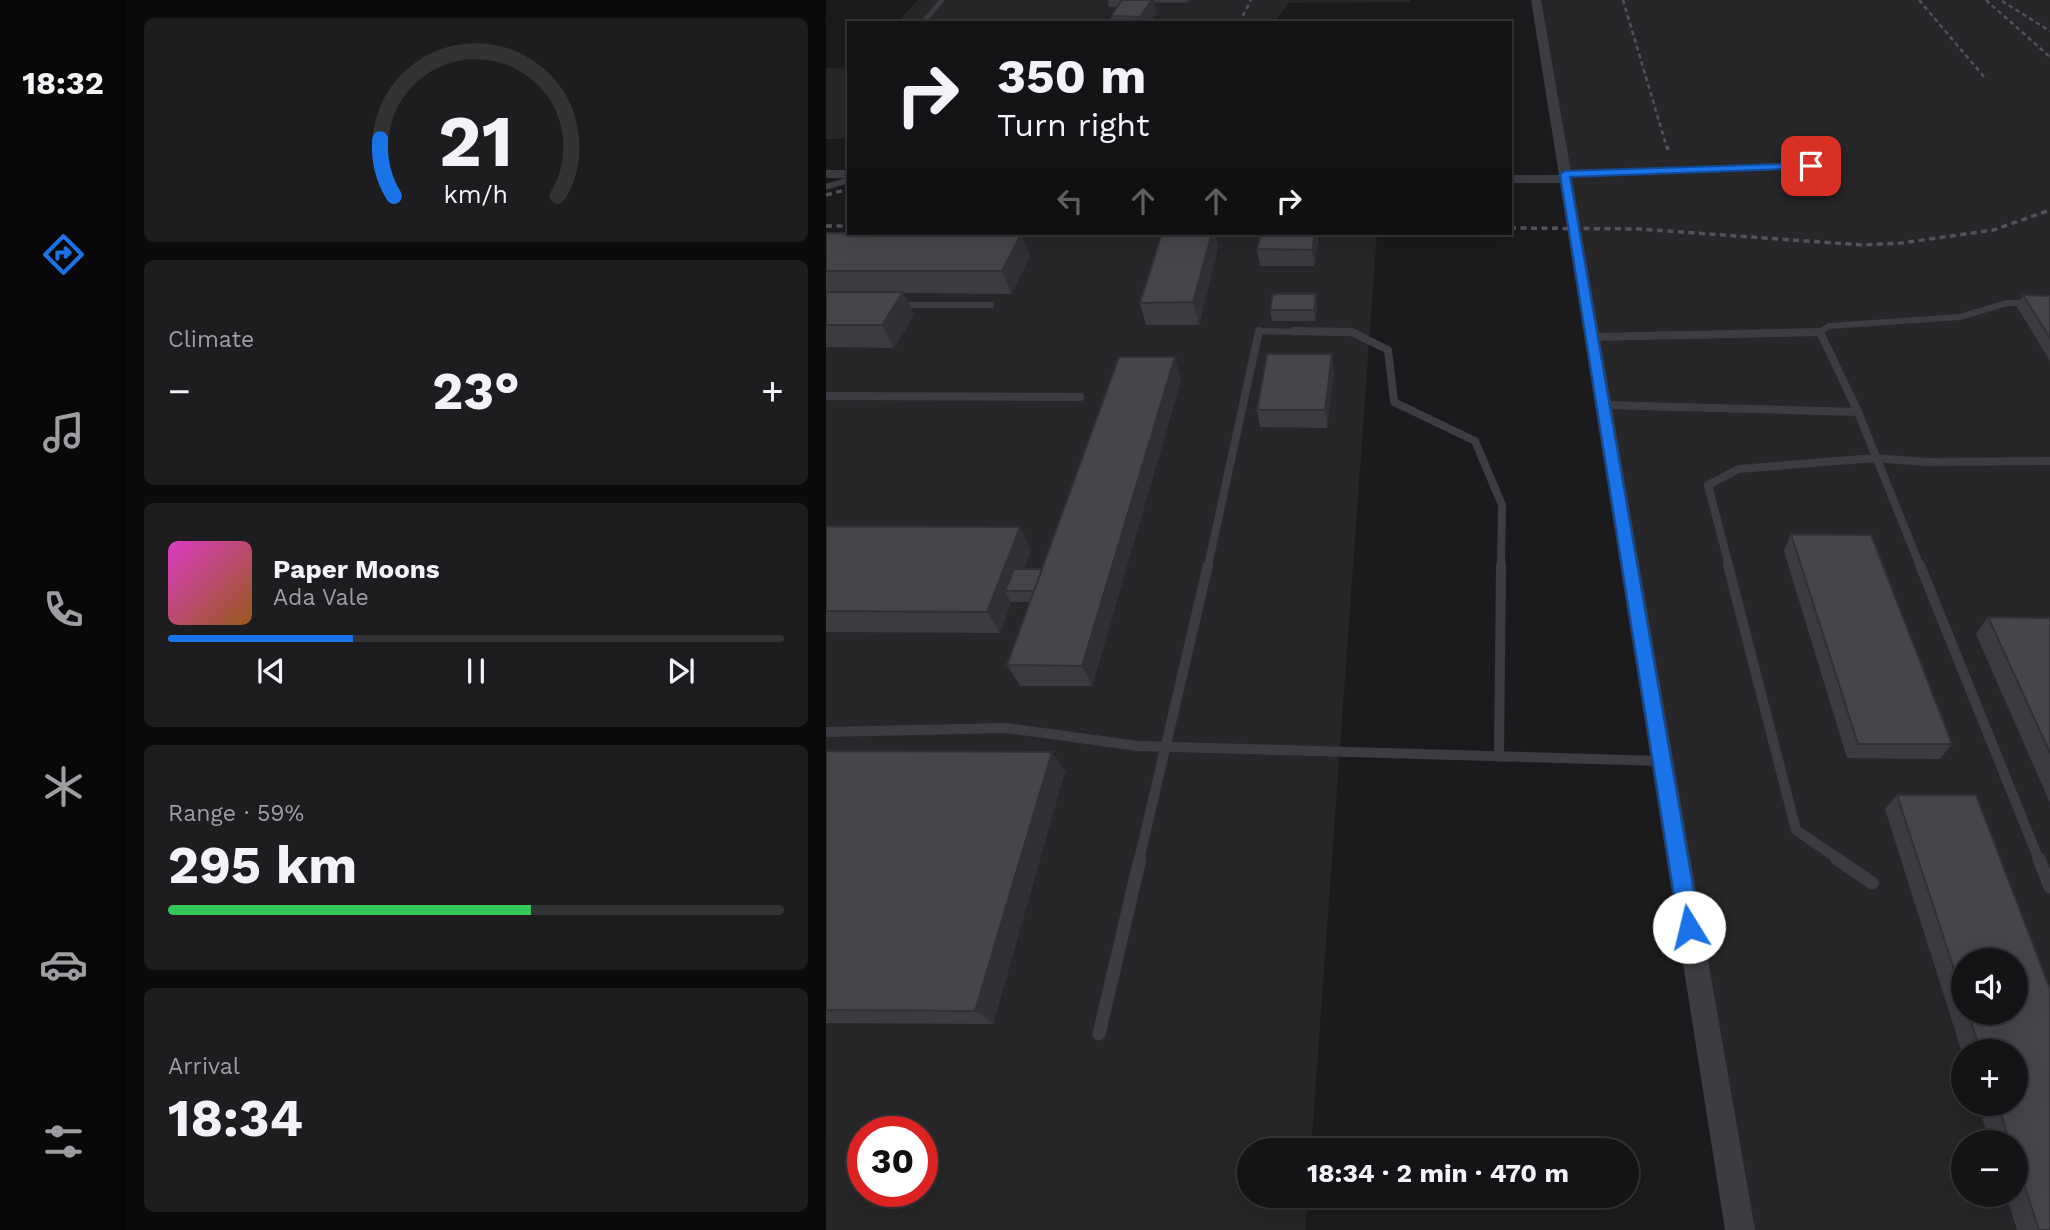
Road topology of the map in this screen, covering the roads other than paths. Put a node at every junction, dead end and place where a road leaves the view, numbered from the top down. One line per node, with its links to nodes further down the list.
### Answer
1 (943, 0): 6 (lane)
2 (1186, 0): 4 (lane)
3 (1536, 0): 10 (street)
4 (1152, 1): 5 (lane)
5 (1142, 5)
6 (925, 21)
7 (1811, 153): 10 (lane)
8 (826, 174): 9 (street)
9 (847, 174)
10 (1565, 177): 11 (street); 18 (street)
11 (1512, 179)
12 (847, 181): 13 (lane)
13 (826, 187)
14 (2050, 303): 17 (lane)
15 (881, 305): 16 (lane)
16 (991, 305)
17 (1820, 332): 18 (lane); 22 (lane)
18 (1592, 337): 21 (street)
19 (826, 396): 20 (lane)
20 (1080, 397)
21 (1603, 405): 22 (lane); 28 (street)
22 (1858, 412): 23 (lane)
23 (1875, 458): 24 (lane); 29 (lane); 30 (lane)
24 (2050, 461)
25 (826, 732): 26 (lane)
26 (1166, 747): 27 (lane); 27 (lane); 31 (lane)
27 (1499, 757): 28 (lane)
28 (1662, 761): 32 (street)
29 (1872, 883)
30 (2050, 887)
31 (1099, 1034)
32 (1740, 1230)

